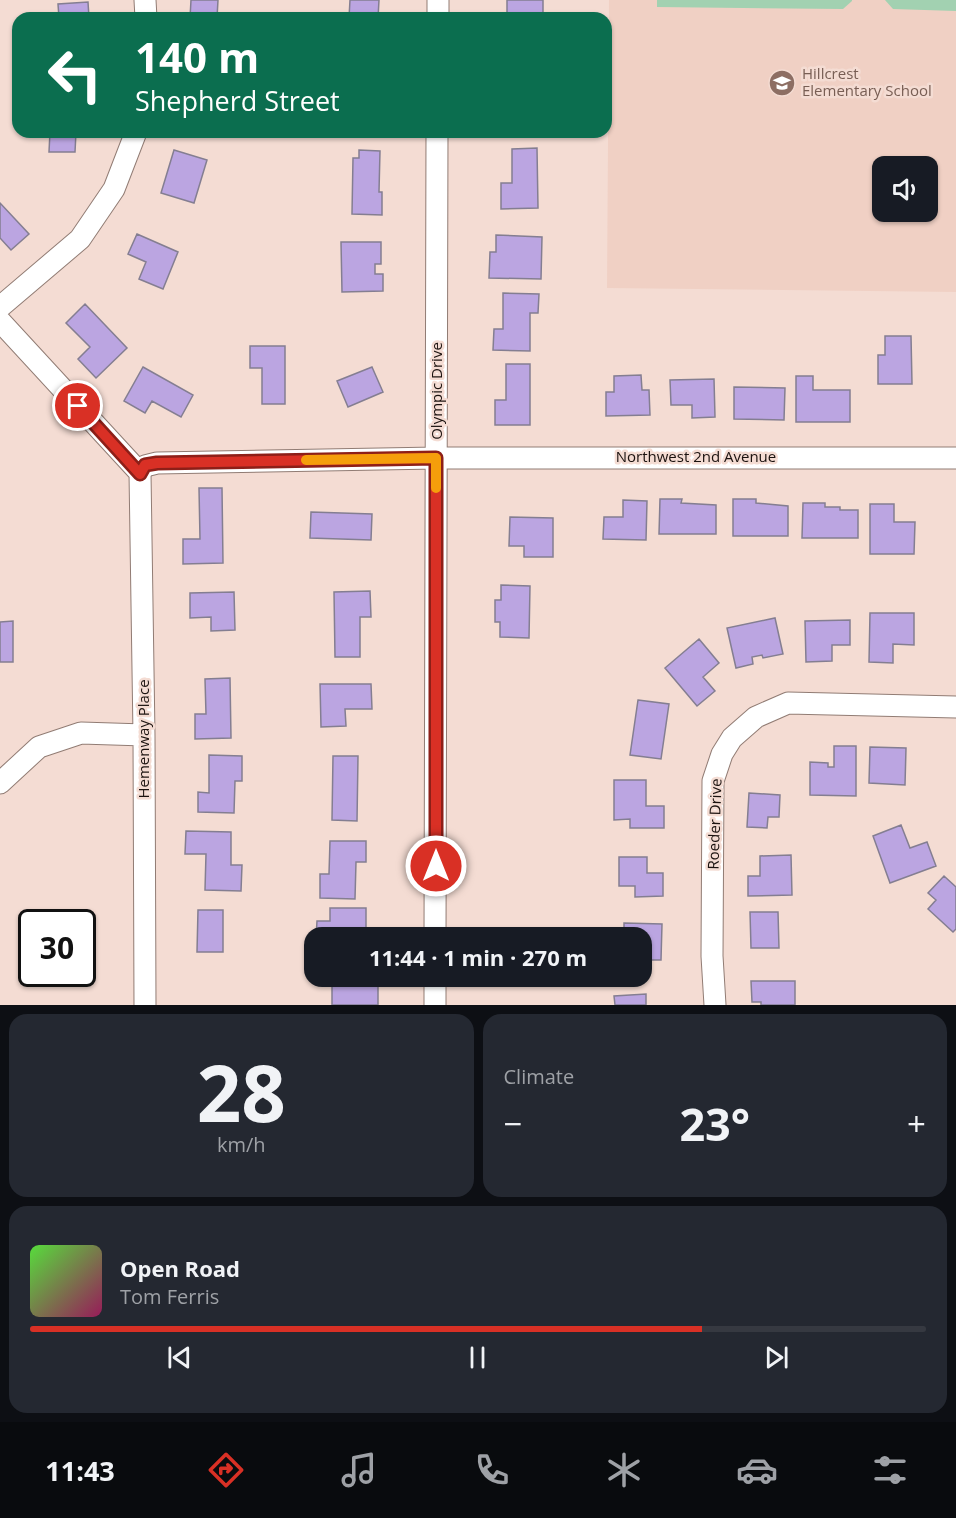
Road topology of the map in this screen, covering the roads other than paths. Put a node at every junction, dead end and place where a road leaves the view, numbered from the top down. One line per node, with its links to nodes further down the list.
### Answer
1 (134, 138): 3 (street)
2 (437, 138): 5 (street, Olympic Drive)
3 (0, 307)
4 (0, 321): 7 (street)
5 (436, 458): 6 (street, Northwest 2nd Avenue); 7 (street, Northwest 2nd Avenue); 11 (street, Olympic Drive)
6 (956, 458)
7 (140, 474): 9 (street, Hemenway Place)
8 (956, 707): 15 (street, Roeder Drive)
9 (144, 735): 10 (street); 13 (street, Hemenway Place)
10 (0, 783)
11 (435, 927)
12 (435, 987): 14 (street)
13 (145, 1005)
14 (435, 1005)
15 (716, 1005)

